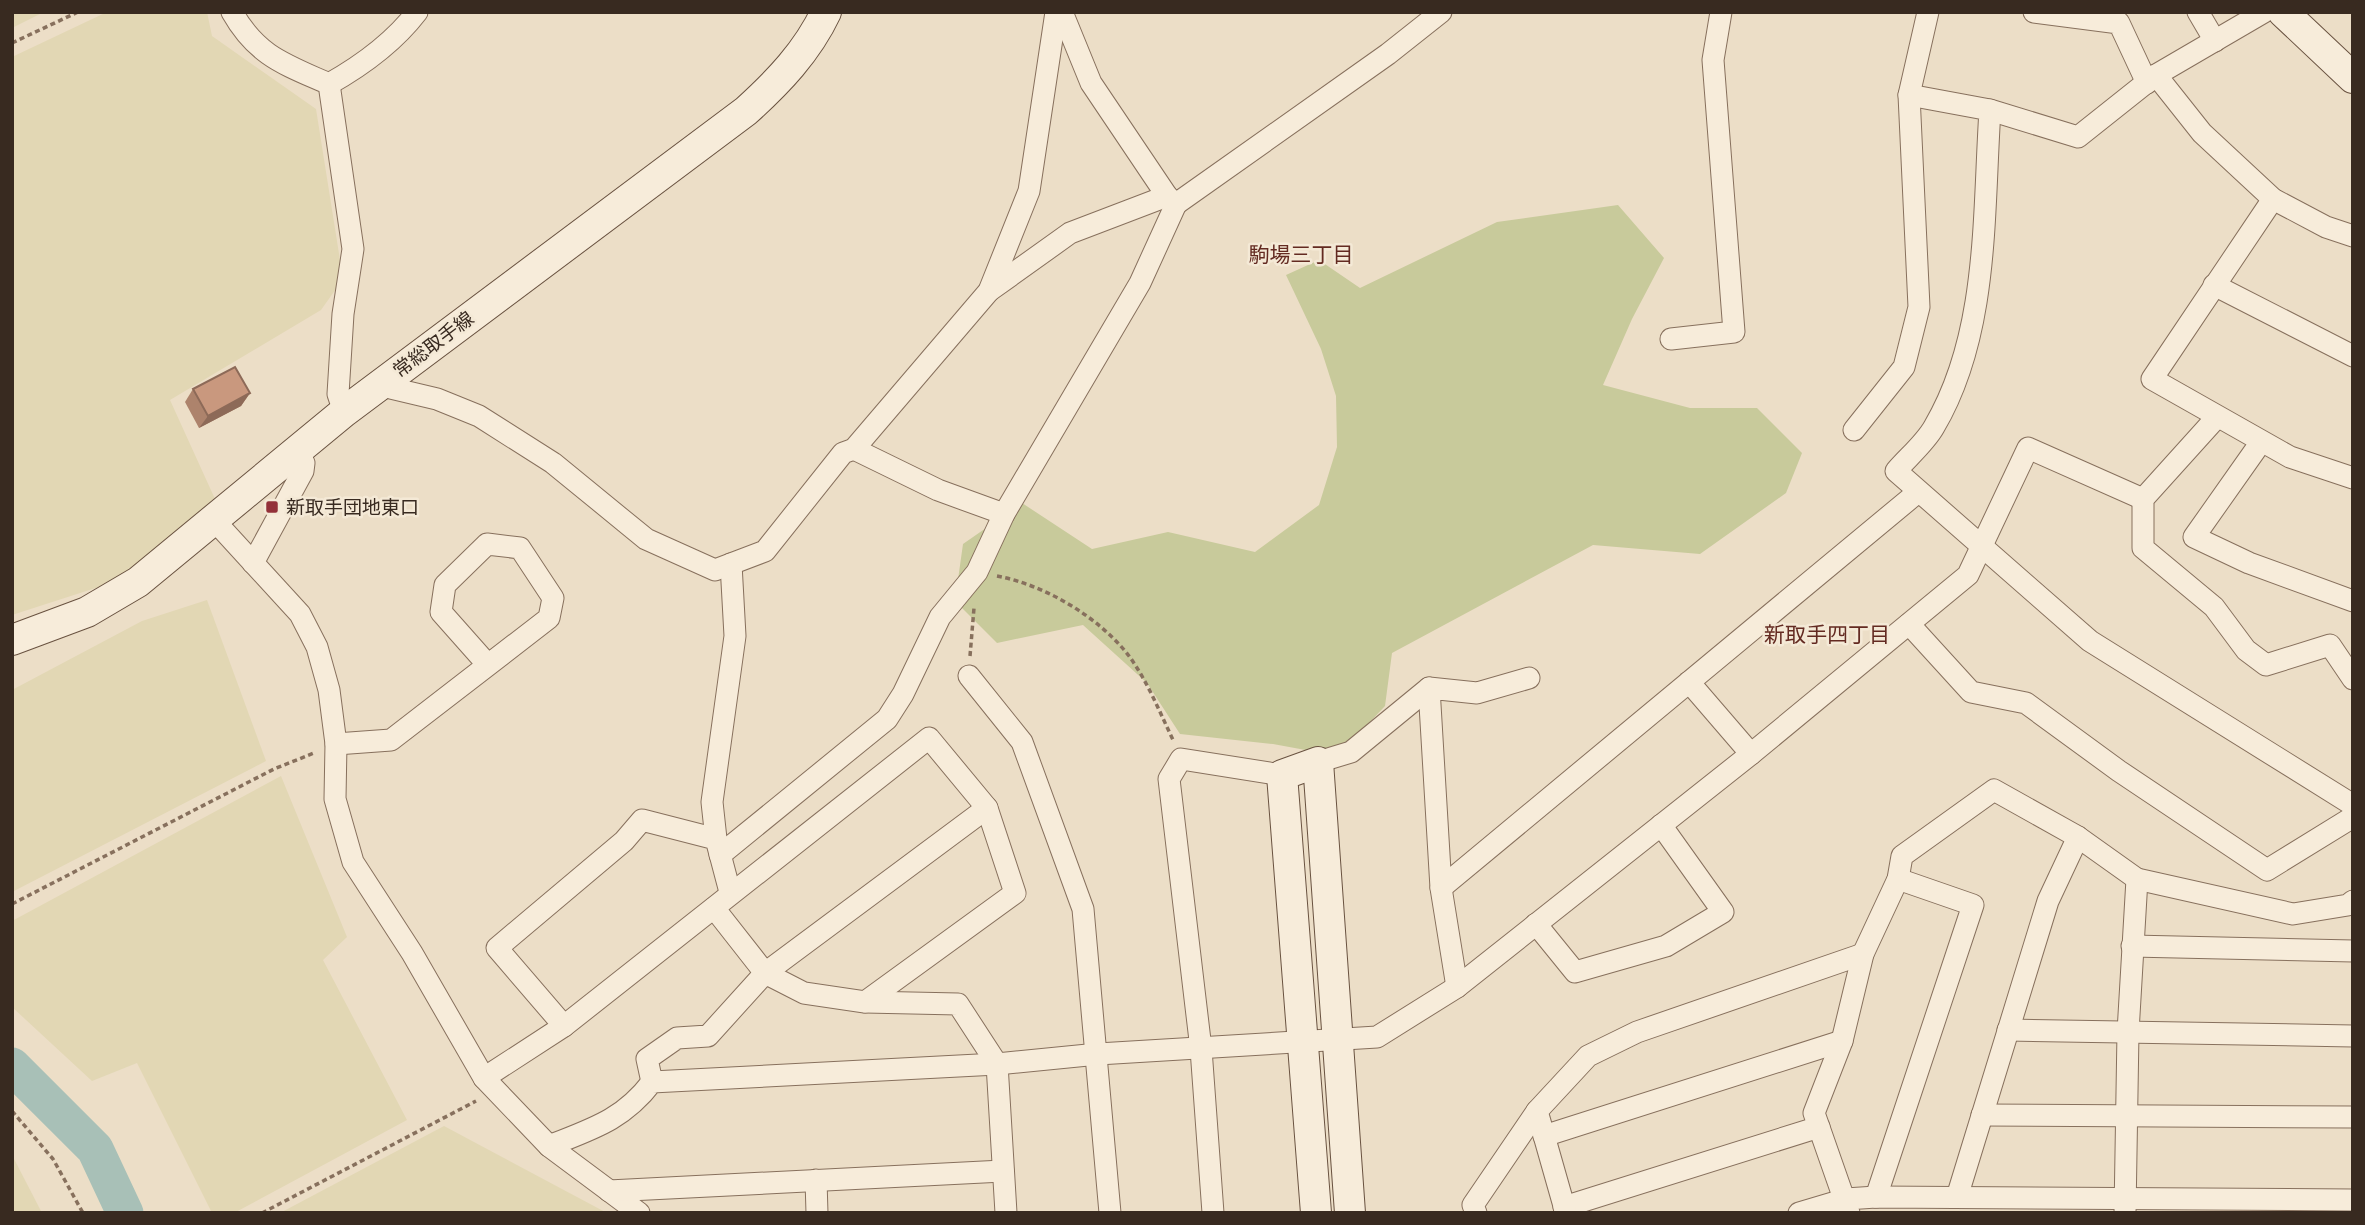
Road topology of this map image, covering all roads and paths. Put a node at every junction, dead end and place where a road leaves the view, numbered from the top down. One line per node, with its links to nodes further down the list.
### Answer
1 (78, 12): 15 (path)
2 (232, 12): 18 (street)
3 (417, 12): 18 (street)
4 (825, 12): 28 (main road, 常総取手線)
5 (1056, 12): 25 (street)
6 (1062, 12): 22 (street)
7 (1441, 12): 22 (street)
8 (1721, 12): 26 (street)
9 (1928, 12): 19 (street)
10 (2034, 12): 17 (street)
11 (2198, 12): 14 (street)
12 (2264, 12): 14 (street)
13 (2283, 12): 16 (main road)
14 (2215, 41): 17 (street)
15 (12, 43)
16 (2353, 78)
17 (2151, 79): 20 (street); 21 (street)
18 (329, 84): 29 (street)
19 (1909, 95): 20 (street); 31 (street)
20 (1990, 110): 36 (street)
21 (2273, 199): 23 (street); 24 (street)
22 (1171, 200): 25 (street); 38 (street)
23 (2353, 236)
24 (2214, 285): 27 (street); 30 (street)
25 (989, 290): 33 (street)
26 (1671, 339)
27 (2353, 356)
28 (378, 386): 29 (main road, 常総取手線); 42 (street)
29 (344, 412): 34 (main road, 常総取手線)
30 (2217, 417): 32 (street); 37 (street)
31 (1854, 430)
32 (2262, 442): 35 (street); 44 (street)
33 (854, 449): 38 (street); 42 (street)
34 (298, 450): 39 (main road, 常総取手線); 41 (street)
35 (2353, 478)
36 (1918, 492): 40 (street); 51 (street)
37 (2143, 499): 40 (street); 50 (street)
38 (1004, 514): 43 (street)
39 (213, 519): 41 (street); 46 (main road, 常総取手線)
40 (1981, 548): 45 (street); 58 (street)
41 (253, 563): 53 (street)
42 (731, 564): 63 (street)
43 (977, 572): 48 (path); 55 (path); 63 (street)
44 (2353, 601)
45 (1909, 624): 54 (street); 60 (street)
46 (12, 640)
47 (488, 665): 47 (street); 53 (street)
48 (969, 676): 86 (street)
49 (1529, 678): 52 (street)
50 (2353, 679)
51 (1689, 682): 54 (street); 66 (street)
52 (1429, 688): 56 (street); 66 (street)
53 (336, 744): 69 (path); 88 (street)
54 (1751, 754): 61 (street)
55 (1181, 759): 57 (street); 85 (street)
56 (1318, 762): 57 (main road); 82 (main road)
57 (1282, 775): 83 (main road)
58 (2353, 805)
59 (987, 808): 67 (street); 75 (street); 77 (street)
60 (2353, 817)
61 (1661, 825): 71 (street); 71 (street)
62 (2078, 837): 64 (street); 65 (street); 79 (street)
63 (718, 847): 67 (street); 78 (street)
64 (1898, 878): 74 (street); 102 (street)
65 (2137, 879): 68 (street); 72 (street)
66 (1441, 888): 76 (street)
67 (730, 892): 70 (street)
68 (2353, 901)
69 (12, 904)
70 (714, 908): 75 (street); 78 (street)
71 (1536, 924): 76 (street)
72 (2132, 946): 73 (street); 80 (street)
73 (2353, 951)
74 (1863, 954): 84 (street); 91 (street)
75 (765, 974): 77 (street); 89 (street)
76 (1457, 987): 82 (street)
77 (865, 1002): 87 (street)
78 (564, 1026): 88 (street)
79 (2008, 1030): 80 (street); 92 (street)
80 (2129, 1032): 81 (street); 93 (street)
81 (2353, 1036)
82 (1337, 1039): 83 (street); 115 (main road)
83 (1302, 1041): 85 (street); 114 (main road)
84 (1842, 1041): 95 (street); 96 (street)
85 (1201, 1049): 86 (street); 113 (street)
86 (1098, 1054): 87 (street); 112 (street)
87 (997, 1064): 89 (street); 98 (street)
88 (489, 1082): 97 (street); 108 (path)
89 (652, 1082): 97 (street)
90 (12, 1111): 107 (path)
91 (1537, 1111): 96 (street); 116 (street)
92 (1982, 1115): 93 (street); 101 (street)
93 (2128, 1115): 94 (street); 105 (street)
94 (2353, 1117)
95 (1819, 1127): 104 (street); 106 (street)
96 (1544, 1136): 106 (street)
97 (549, 1146): 100 (street)
98 (1003, 1171): 99 (street); 111 (street)
99 (816, 1180): 100 (street); 110 (street)
100 (609, 1191): 109 (street)
101 (1957, 1197): 102 (street); 105 (street)
102 (1876, 1198): 104 (street)
103 (2353, 1200): 105 (street)
104 (1848, 1206): 117 (street)
105 (2126, 1206)
106 (1565, 1210)
107 (83, 1213)
108 (262, 1213)
109 (639, 1213)
110 (817, 1213)
111 (1006, 1213)
112 (1110, 1213)
113 (1213, 1213)
114 (1316, 1213)
115 (1350, 1213)
116 (1476, 1213)
117 (1799, 1213)

